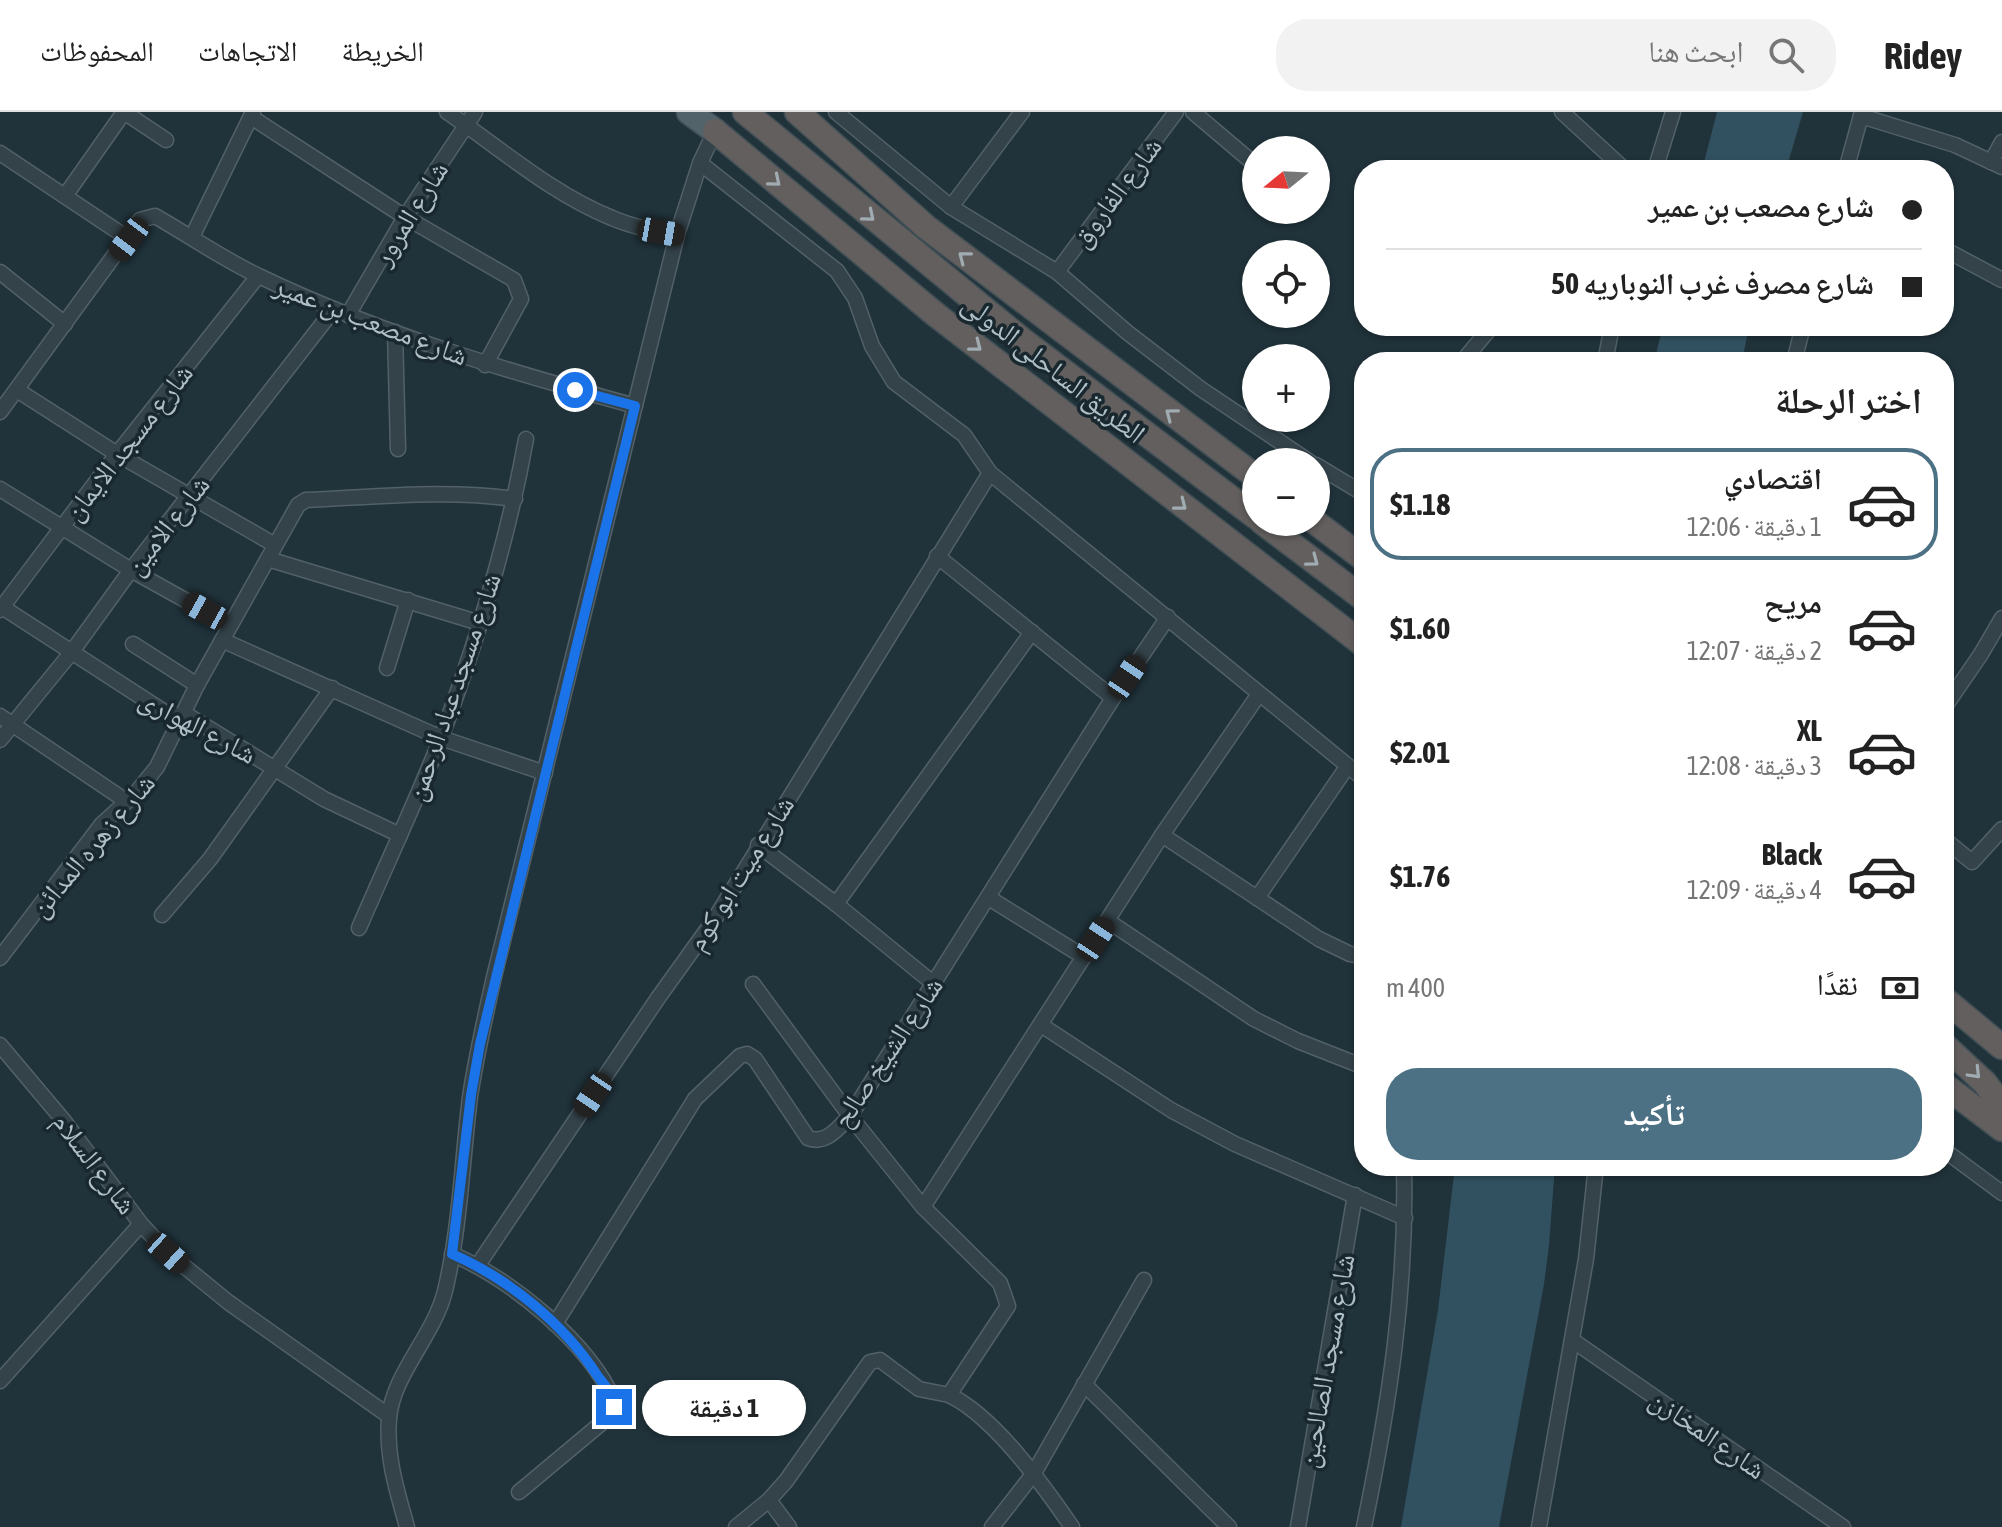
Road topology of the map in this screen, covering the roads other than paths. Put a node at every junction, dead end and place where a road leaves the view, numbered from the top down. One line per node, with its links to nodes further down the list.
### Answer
1 (124, 112): 17 (street); 26 (street)
2 (447, 112): 15 (street)
3 (475, 112): 15 (street, شارع المرور)
4 (689, 112): 16 (main road)
5 (745, 112): 57 (highway, one-way to 57)
6 (836, 112): 27 (street)
7 (1176, 112): 34 (street, شارع الفاروق)
8 (1193, 112): 20 (street)
9 (1562, 112): 21 (street)
10 (1673, 112): 22 (street)
11 (1862, 114): 23 (street); 25 (street)
12 (252, 115): 28 (street); 30 (street)
13 (1014, 115): 27 (street)
14 (808, 116): 50 (highway, الطريق الساحلى الدولى, one-way to 14)
15 (466, 125): 28 (street, شارع المرور); 29 (street)
16 (715, 131): 24 (street); 74 (highway, الطريق الساحلى الدولى, one-way to 74)
17 (166, 140)
18 (2002, 142): 25 (street)
19 (0, 153): 26 (street)
20 (1242, 154)
21 (1613, 160)
22 (1658, 160)
23 (1849, 160)
24 (700, 163): 29 (street); 52 (street)
25 (1997, 164)
26 (65, 196): 31 (street)
27 (951, 207): 34 (street)
28 (405, 217): 37 (street, شارع المرور); 42 (street)
29 (677, 235): 44 (street)
30 (192, 237): 31 (street, شارع مصعب بن عمير); 35 (street, شارع مصعب بن عمير)
31 (129, 239): 38 (street, شارع مصعب بن عمير)
32 (1954, 254): 36 (street)
33 (0, 272): 38 (street)
34 (1057, 272): 47 (street)
35 (258, 276): 37 (street, شارع مصعب بن عمير); 49 (street, شارع مسجد الايمان)
36 (2002, 280)
37 (341, 312): 39 (street, شارع مصعب بن عمير); 55 (street, شارع الامين)
38 (65, 324): 43 (street, شارع مصعب بن عمير)
39 (395, 332): 42 (street, شارع مصعب بن عمير); 48 (street)
40 (1484, 336): 41 (street)
41 (1470, 352)
42 (485, 365): 44 (street, شارع مصعب بن عمير)
43 (17, 390): 45 (street, شارع مصعب بن عمير); 49 (street)
44 (635, 406): 92 (street)
45 (0, 412)
46 (526, 439): 56 (street, شارع مسجد عباد الرحمن)
47 (1289, 448)
48 (398, 449)
49 (117, 454): 55 (street); 58 (street, شارع مسجد الايمان)
50 (1242, 466)
51 (1330, 472): 53 (street)
52 (990, 473): 63 (street, شارع ميت ابو كوم); 69 (street)
53 (1354, 485)
54 (0, 489): 58 (street)
55 (189, 496): 61 (street); 65 (street, شارع الامين)
56 (515, 499): 61 (street, شارع زهره المدائن); 71 (street, شارع مسجد عباد الرحمن)
57 (1242, 506)
58 (62, 527): 65 (street); 68 (street, شارع مسجد الايمان)
59 (1330, 533): 62 (highway)
60 (1281, 536): 66 (highway, one-way to 66)
61 (275, 545): 64 (street, شارع زهره المدائن)
62 (1354, 551)
63 (937, 556): 73 (street); 97 (street, شارع ميت ابو كوم)
64 (268, 559): 67 (street); 72 (street, شارع زهره المدائن)
65 (131, 570): 72 (street); 77 (street, شارع الامين)
66 (1354, 591)
67 (408, 600): 71 (street); 78 (street)
68 (1, 608): 77 (street, شارع الهوارى)
69 (1168, 617): 82 (street); 83 (street, شارع الشيخ صالح)
70 (2002, 618): 81 (street)
71 (480, 623): 87 (street, شارع مسجد عباد الرحمن)
72 (230, 625): 75 (street, شارع زهره المدائن)
73 (1032, 632): 83 (street); 101 (street)
74 (1354, 637)
75 (222, 640): 79 (street, شارع زهره المدائن); 80 (street)
76 (133, 644): 79 (street)
77 (71, 653): 84 (street, شارع الهوارى); 86 (street, شارع الامين)
78 (387, 668)
79 (197, 685): 84 (street, شارع زهره المدائن)
80 (332, 688): 87 (street); 90 (street)
81 (1954, 693)
82 (1259, 694): 89 (street); 96 (street)
83 (1113, 698): 99 (street, شارع الشيخ صالح)
84 (182, 715): 90 (street, شارع الهوارى); 93 (street, شارع زهره المدائن)
85 (0, 716): 86 (street)
86 (12, 726): 88 (street, شارع الامين); 93 (street)
87 (441, 738): 92 (street); 95 (street, شارع مسجد عباد الرحمن)
88 (0, 740)
89 (1347, 767): 91 (street); 100 (street)
90 (276, 770): 95 (street, شارع الهوارى); 102 (street)
91 (1354, 772)
92 (545, 773): 128 (street)
93 (126, 801): 107 (street, شارع زهره المدائن)
94 (2002, 829): 98 (street)
95 (400, 835): 104 (street, شارع مسجد عباد الرحمن)
96 (1162, 835): 100 (street); 103 (street)
97 (758, 845): 101 (street); 129 (street, شارع ميت ابو كوم)
98 (1954, 848)
99 (989, 898): 106 (street); 109 (street, شارع الشيخ صالح)
100 (1257, 898): 105 (street)
101 (836, 904): 109 (street)
102 (162, 915)
103 (1108, 921): 106 (street); 115 (street)
104 (359, 928)
105 (1354, 955)
106 (1084, 957): 111 (street)
107 (0, 958)
108 (753, 984): 118 (street)
109 (934, 984): 118 (street, شارع الشيخ صالح)
110 (1954, 1007): 113 (highway)
111 (1041, 1025): 124 (street); 125 (street)
112 (0, 1045): 127 (street, شارع السلام)
113 (2002, 1047)
114 (1954, 1054): 117 (highway, one-way to 117)
115 (1354, 1063)
116 (1954, 1093): 119 (highway)
117 (2002, 1106)
118 (850, 1116): 125 (street); 131 (street, شارع الشيخ صالح)
119 (2002, 1129)
120 (1954, 1157): 123 (street)
121 (1404, 1176): 126 (street)
122 (1595, 1176): 132 (street)
123 (2002, 1193)
124 (1355, 1195): 126 (street); 146 (street, شارع مسجد الصالحين)
125 (923, 1207): 135 (street)
126 (1405, 1218): 147 (street)
127 (141, 1224): 133 (street); 136 (street, شارع السلام)
128 (452, 1254): 129 (street); 136 (street)
129 (478, 1265): 131 (street)
130 (1144, 1280): 134 (street)
131 (555, 1324): 138 (street)
132 (1572, 1340): 148 (street); 149 (street, شارع المخازن)
133 (0, 1381)
134 (1084, 1384): 137 (street); 145 (street)
135 (949, 1395): 137 (street); 139 (street)
136 (389, 1416): 140 (street)
137 (1034, 1473): 143 (street); 144 (street)
138 (519, 1492)
139 (769, 1500): 141 (street); 142 (street)
140 (407, 1527)
141 (736, 1527)
142 (789, 1527)
143 (992, 1527)
144 (1072, 1527)
145 (1229, 1527)
146 (1298, 1527)
147 (1364, 1527)
148 (1539, 1527)
149 (1843, 1527)

